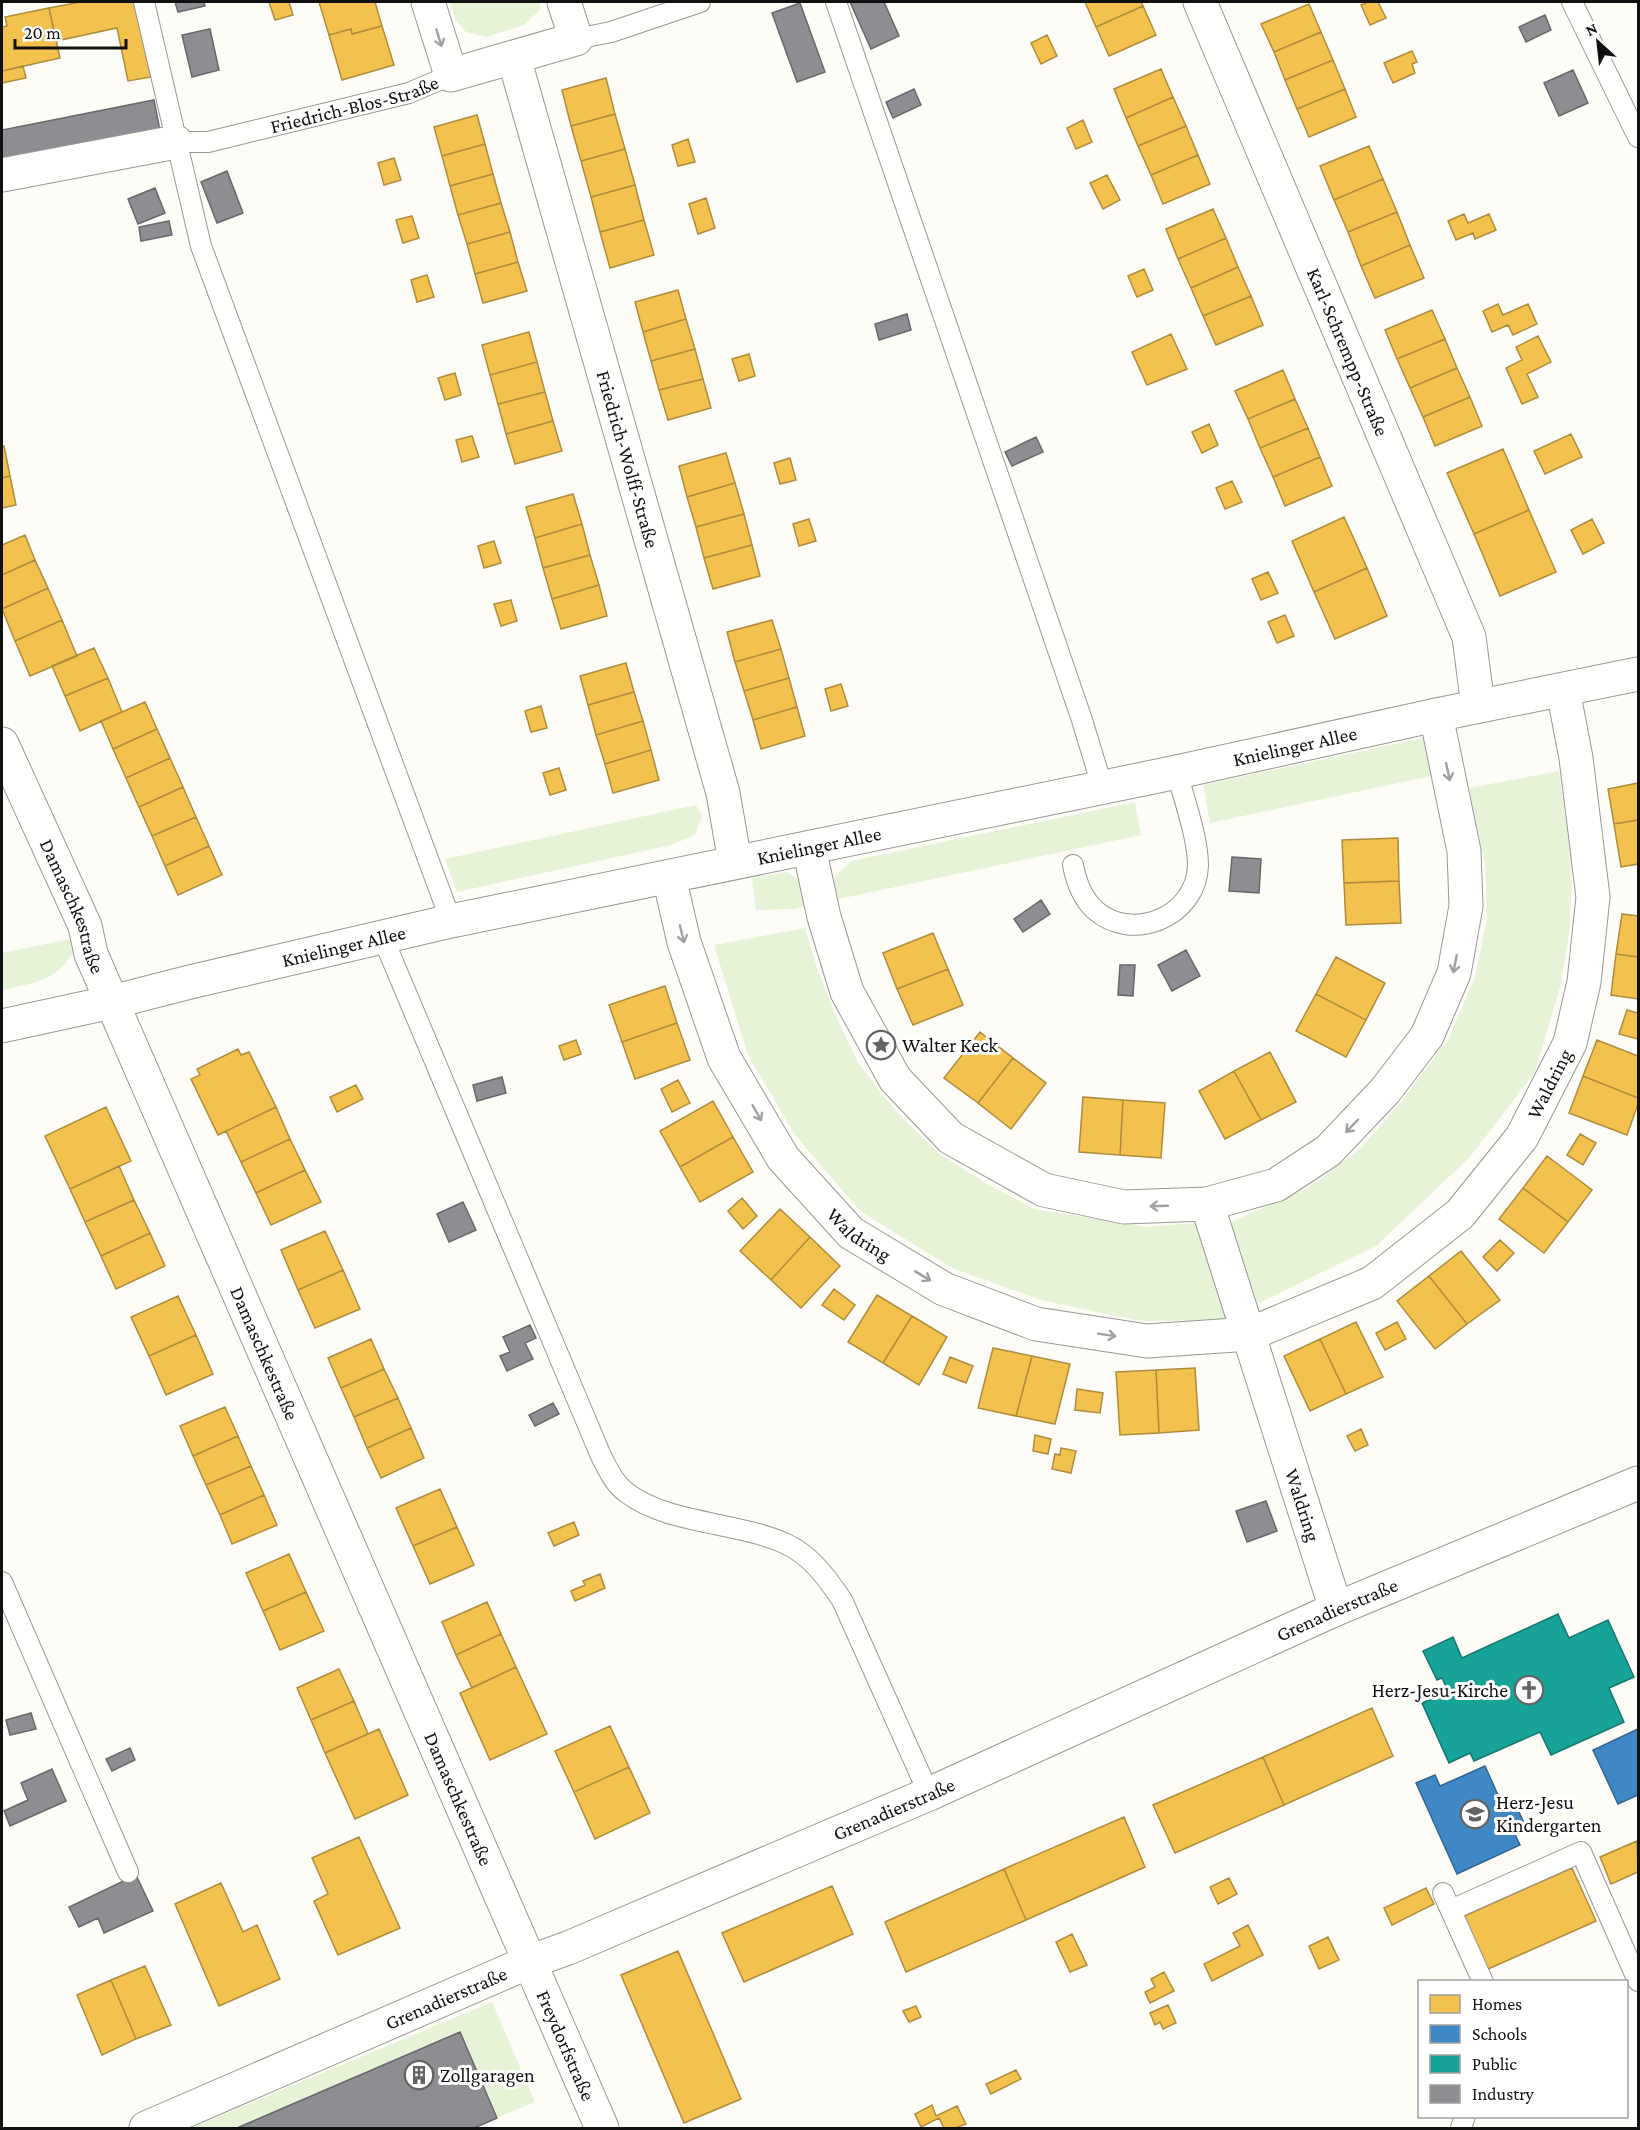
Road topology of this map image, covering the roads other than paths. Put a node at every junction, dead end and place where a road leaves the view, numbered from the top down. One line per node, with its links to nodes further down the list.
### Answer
1 (144, 2): 12 (lane)
2 (428, 2): 10 (street, one-way to 10)
3 (564, 2): 8 (street)
4 (700, 2): 8 (lane, Friedrich-Blos-Straße)
5 (836, 2): 20 (lane)
6 (1200, 2): 16 (street, Karl-Schrempp-Straße)
7 (1572, 2): 11 (lane)
8 (576, 39): 9 (street, Friedrich-Blos-Straße)
9 (514, 58): 10 (street, Friedrich-Blos-Straße); 22 (street, Friedrich-Wolff-Straße)
10 (451, 75): 12 (lane, Friedrich-Blos-Straße)
11 (1638, 137)
12 (176, 142): 13 (street, Friedrich-Blos-Straße); 25 (lane)
13 (2, 175)
14 (1638, 674): 15 (street, Knielinger Allee)
15 (1563, 690): 16 (street, Knielinger Allee); 30 (street, Waldring)
16 (1478, 706): 17 (street, Knielinger Allee)
17 (1436, 715): 19 (street, Knielinger Allee); 29 (street, one-way to 29)
18 (2, 744): 27 (street, Damaschkestraße)
19 (1177, 772): 20 (street, Knielinger Allee); 23 (lane)
20 (1102, 786): 21 (street, Knielinger Allee)
21 (809, 848): 22 (street, Knielinger Allee); 29 (street, one-way to 21)
22 (735, 861): 24 (street, Knielinger Allee)
23 (1073, 865)
24 (669, 877): 25 (street, Knielinger Allee); 30 (street, Waldring, one-way to 30)
25 (450, 921): 26 (street, Knielinger Allee)
26 (383, 938): 27 (street, Knielinger Allee); 34 (lane)
27 (112, 1002): 28 (street, Knielinger Allee); 36 (street, Damaschkestraße)
28 (2, 1026)
29 (1208, 1204): 30 (street, Waldring)
30 (1250, 1334): 33 (street, Waldring)
31 (1638, 1483): 33 (street, Grenadierstraße)
32 (2, 1582): 35 (lane)
33 (1336, 1609): 34 (street, Grenadierstraße)
34 (929, 1794): 36 (street, Grenadierstraße)
35 (128, 1872)
36 (530, 1962): 39 (street, Grenadierstraße); 40 (street, Freydorfstraße)
37 (1483, 1980): 38 (lane)
38 (1638, 1981)
39 (146, 2128)
40 (602, 2128)

